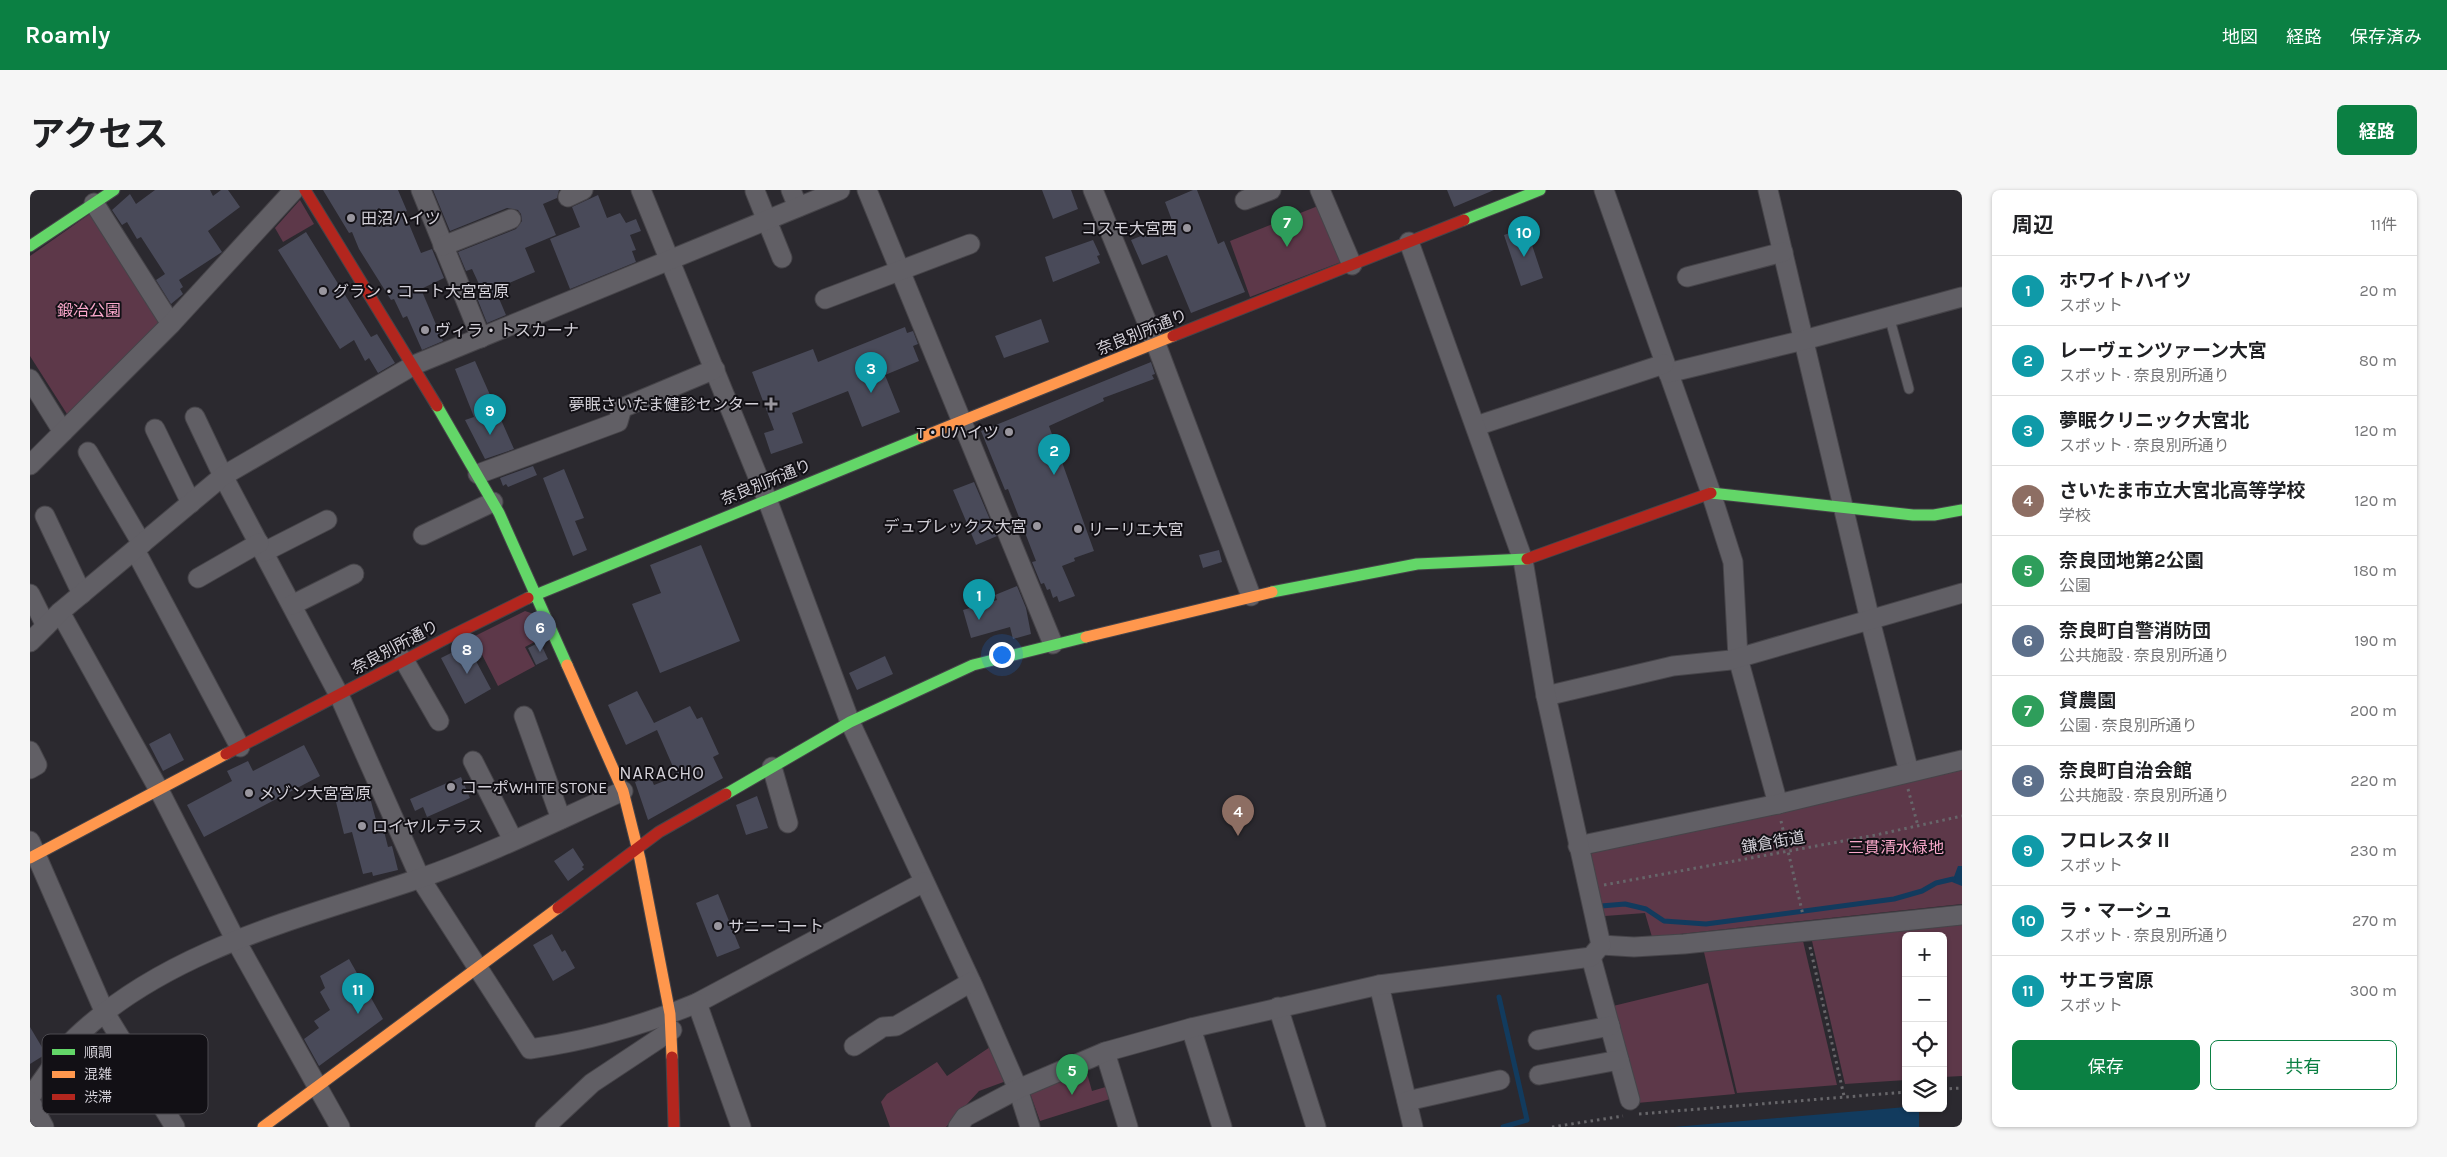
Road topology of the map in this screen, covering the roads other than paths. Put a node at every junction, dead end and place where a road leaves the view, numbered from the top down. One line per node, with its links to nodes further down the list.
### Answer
1 (114, 190): 17 (street)
2 (294, 190): 33 (street)
3 (305, 190): 37 (street)
4 (421, 190): 23 (street)
5 (641, 190): 26 (street)
6 (840, 190): 15 (street)
7 (866, 190): 28 (street)
8 (1093, 190): 36 (street)
9 (1271, 190): 16 (street)
10 (1320, 190): 27 (street)
11 (1540, 190): 20 (street, 奈良別所通り)
12 (1604, 190): 38 (street)
13 (1768, 190): 24 (street)
14 (756, 191): 19 (street)
15 (795, 198): 19 (street)
16 (1245, 200)
17 (94, 203): 22 (street); 33 (street)
18 (511, 218): 23 (street)
19 (767, 220): 25 (street); 26 (street)
20 (1409, 242): 27 (street, 奈良別所通り); 44 (street)
21 (970, 244): 28 (street)
22 (30, 246)
23 (443, 246): 34 (street)
24 (1783, 252): 29 (street); 35 (street)
25 (782, 258)
26 (670, 259): 34 (street); 39 (street)
27 (1352, 265): 36 (street, 奈良別所通り)
28 (899, 271): 31 (street); 43 (street)
29 (1688, 277)
30 (1962, 297): 32 (street)
31 (825, 299)
32 (1889, 316): 35 (street); 41 (lane)
33 (172, 324): 46 (street)
34 (481, 338): 37 (street)
35 (1804, 340): 38 (street); 55 (street)
36 (1156, 344): 43 (street, 奈良別所通り); 69 (street)
37 (414, 366): 49 (street); 50 (street)
38 (1666, 368): 44 (street); 51 (street)
39 (715, 369): 49 (street); 52 (street)
40 (30, 379): 46 (street)
41 (1909, 389)
42 (195, 417): 50 (street)
43 (961, 421): 52 (street, 奈良別所通り); 75 (street)
44 (1476, 426): 62 (street)
45 (155, 429): 54 (street)
46 (63, 432): 48 (street)
47 (88, 452): 60 (street)
48 (30, 465)
49 (478, 474): 53 (street)
50 (223, 476): 54 (street); 61 (street)
51 (1711, 493): 55 (street); 62 (street); 76 (street)
52 (768, 499): 68 (street, 奈良別所通り); 82 (street)
53 (493, 502): 59 (street); 68 (street)
54 (191, 503): 60 (street)
55 (1844, 508): 56 (street); 72 (street)
56 (1962, 510)
57 (45, 516): 67 (street)
58 (327, 520): 61 (street)
59 (423, 535)
60 (139, 547): 67 (street); 83 (street)
61 (262, 547): 64 (street); 70 (street)
62 (1523, 560): 69 (street); 79 (street)
63 (354, 574): 70 (street)
64 (198, 578)
65 (1962, 593): 72 (street)
66 (30, 594): 73 (street)
67 (82, 594): 71 (street)
68 (536, 594): 77 (street, 奈良別所通り); 91 (street)
69 (1251, 596): 75 (street)
70 (292, 605): 78 (street)
71 (60, 612): 73 (street); 90 (street)
72 (1870, 620): 76 (street); 89 (street)
73 (46, 626): 74 (street)
74 (30, 642)
75 (1053, 644): 82 (street)
76 (1738, 658): 79 (street); 92 (street)
77 (404, 660): 78 (street, 奈良別所通り); 81 (street)
78 (339, 695): 83 (street, 奈良別所通り); 99 (street)
79 (1546, 696): 97 (street)
80 (524, 716): 93 (street)
81 (439, 720)
82 (850, 722): 87 (street); 100 (street)
83 (240, 747): 90 (street, 奈良別所通り)
84 (30, 751): 88 (street)
85 (1962, 760): 89 (street)
86 (473, 761): 95 (street)
87 (772, 767): 94 (street); 96 (street)
88 (30, 769)
89 (1907, 773): 92 (street)
90 (159, 790): 98 (street, 奈良別所通り); 102 (street)
91 (623, 791): 93 (street); 96 (street)
92 (1778, 804): 97 (street)
93 (561, 819): 95 (street)
94 (788, 824)
95 (513, 840): 99 (street)
96 (638, 846): 104 (street); 110 (street)
97 (1578, 846): 103 (street)
98 (32, 851): 109 (street)
99 (420, 878): 102 (street); 104 (street)
100 (924, 882): 105 (street); 107 (street)
101 (1962, 915): 103 (street)
102 (236, 942): 109 (street); 122 (street)
103 (1596, 951): 106 (street); 111 (street)
104 (479, 967): 110 (street); 122 (street)
105 (971, 982): 116 (street); 123 (street)
106 (1379, 985): 108 (street); 126 (street)
107 (697, 1002): 110 (street); 135 (street)
108 (1278, 1007): 112 (street); 140 (street)
109 (105, 1013): 113 (street); 114 (street)
110 (671, 1022): 133 (street); 134 (street)
111 (1610, 1026): 115 (street); 118 (street)
112 (1191, 1028): 117 (street); 139 (street)
113 (80, 1034)
114 (118, 1034)
115 (1538, 1040)
116 (854, 1046)
117 (1104, 1052): 123 (street); 138 (street)
118 (1619, 1060): 119 (street); 127 (street)
119 (1539, 1075)
120 (1500, 1080): 126 (street)
121 (42, 1081): 124 (street)
122 (317, 1087): 131 (street); 132 (street)
123 (1018, 1089): 136 (street); 137 (street)
124 (30, 1097)
125 (30, 1101): 129 (street)
126 (1407, 1101): 141 (street)
127 (1630, 1110)
128 (167, 1114): 130 (street)
129 (44, 1127)
130 (175, 1127)
131 (263, 1127)
132 (340, 1127)
133 (545, 1127)
134 (674, 1127)
135 (741, 1127)
136 (958, 1127)
137 (1030, 1127)
138 (1128, 1127)
139 (1222, 1127)
140 (1316, 1127)
141 (1413, 1127)

